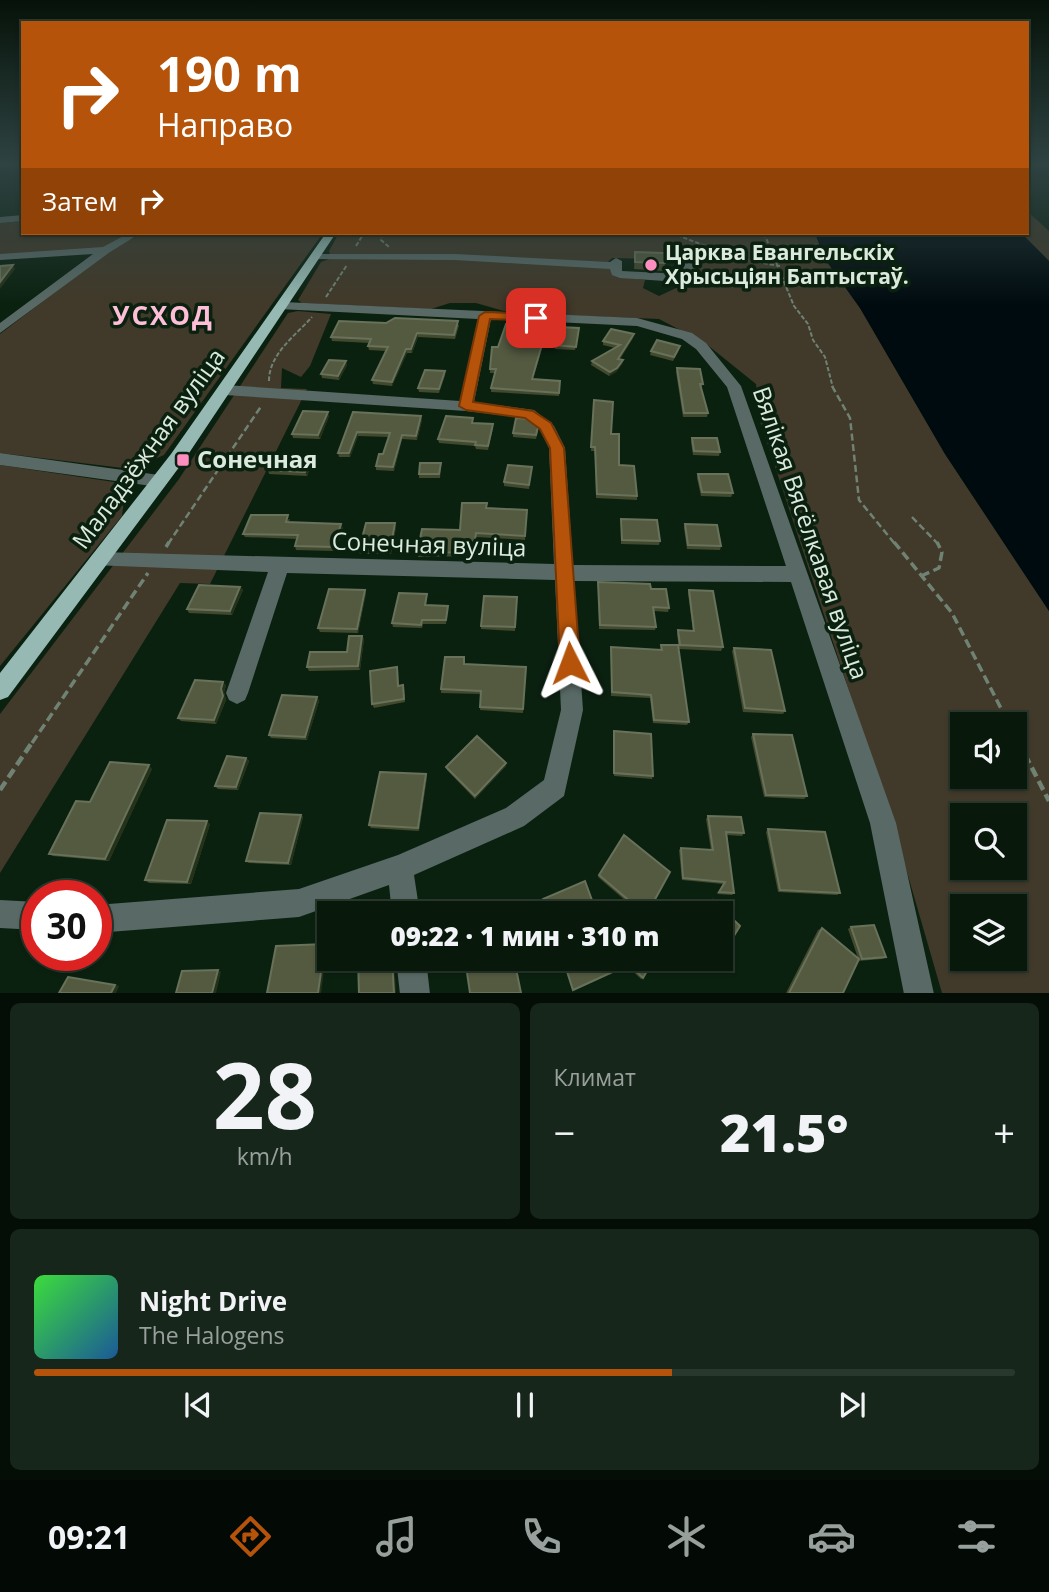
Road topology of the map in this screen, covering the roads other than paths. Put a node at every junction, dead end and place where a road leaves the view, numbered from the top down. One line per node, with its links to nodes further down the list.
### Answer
1 (21, 218): 2 (street)
2 (0, 220)
3 (132, 235): 5 (street)
4 (330, 235): 7 (main road, Маладзёжная вуліца)
5 (106, 250): 6 (street); 11 (street)
6 (0, 257)
7 (315, 257): 8 (street); 9 (main road, Маладзёжная вуліца)
8 (689, 261)
9 (283, 306): 10 (street, Вялікая Вясёлкавая вуліца); 12 (main road, Маладзёжная вуліца)
10 (485, 316): 13 (street); 19 (street, Вялікая Вясёлкавая вуліца)
11 (0, 329)
12 (225, 390): 13 (street); 15 (main road, Маладзёжная вуліца)
13 (466, 406): 18 (street)
14 (0, 459): 15 (street)
15 (159, 481): 16 (main road, Маладзёжная вуліца)
16 (99, 560): 17 (street, Сонечная вуліца); 20 (main road, Маладзёжная вуліца)
17 (280, 565): 18 (street, Сонечная вуліца); 21 (street)
18 (564, 573): 19 (street, Сонечная вуліца); 22 (street)
19 (799, 574): 29 (street, Вялікая Вясёлкавая вуліца)
20 (0, 690)
21 (237, 693)
22 (400, 867): 23 (street); 26 (street)
23 (404, 901)
24 (0, 914): 25 (street)
25 (21, 915)
26 (112, 918)
27 (412, 971): 28 (street)
28 (415, 993)
29 (919, 993)

